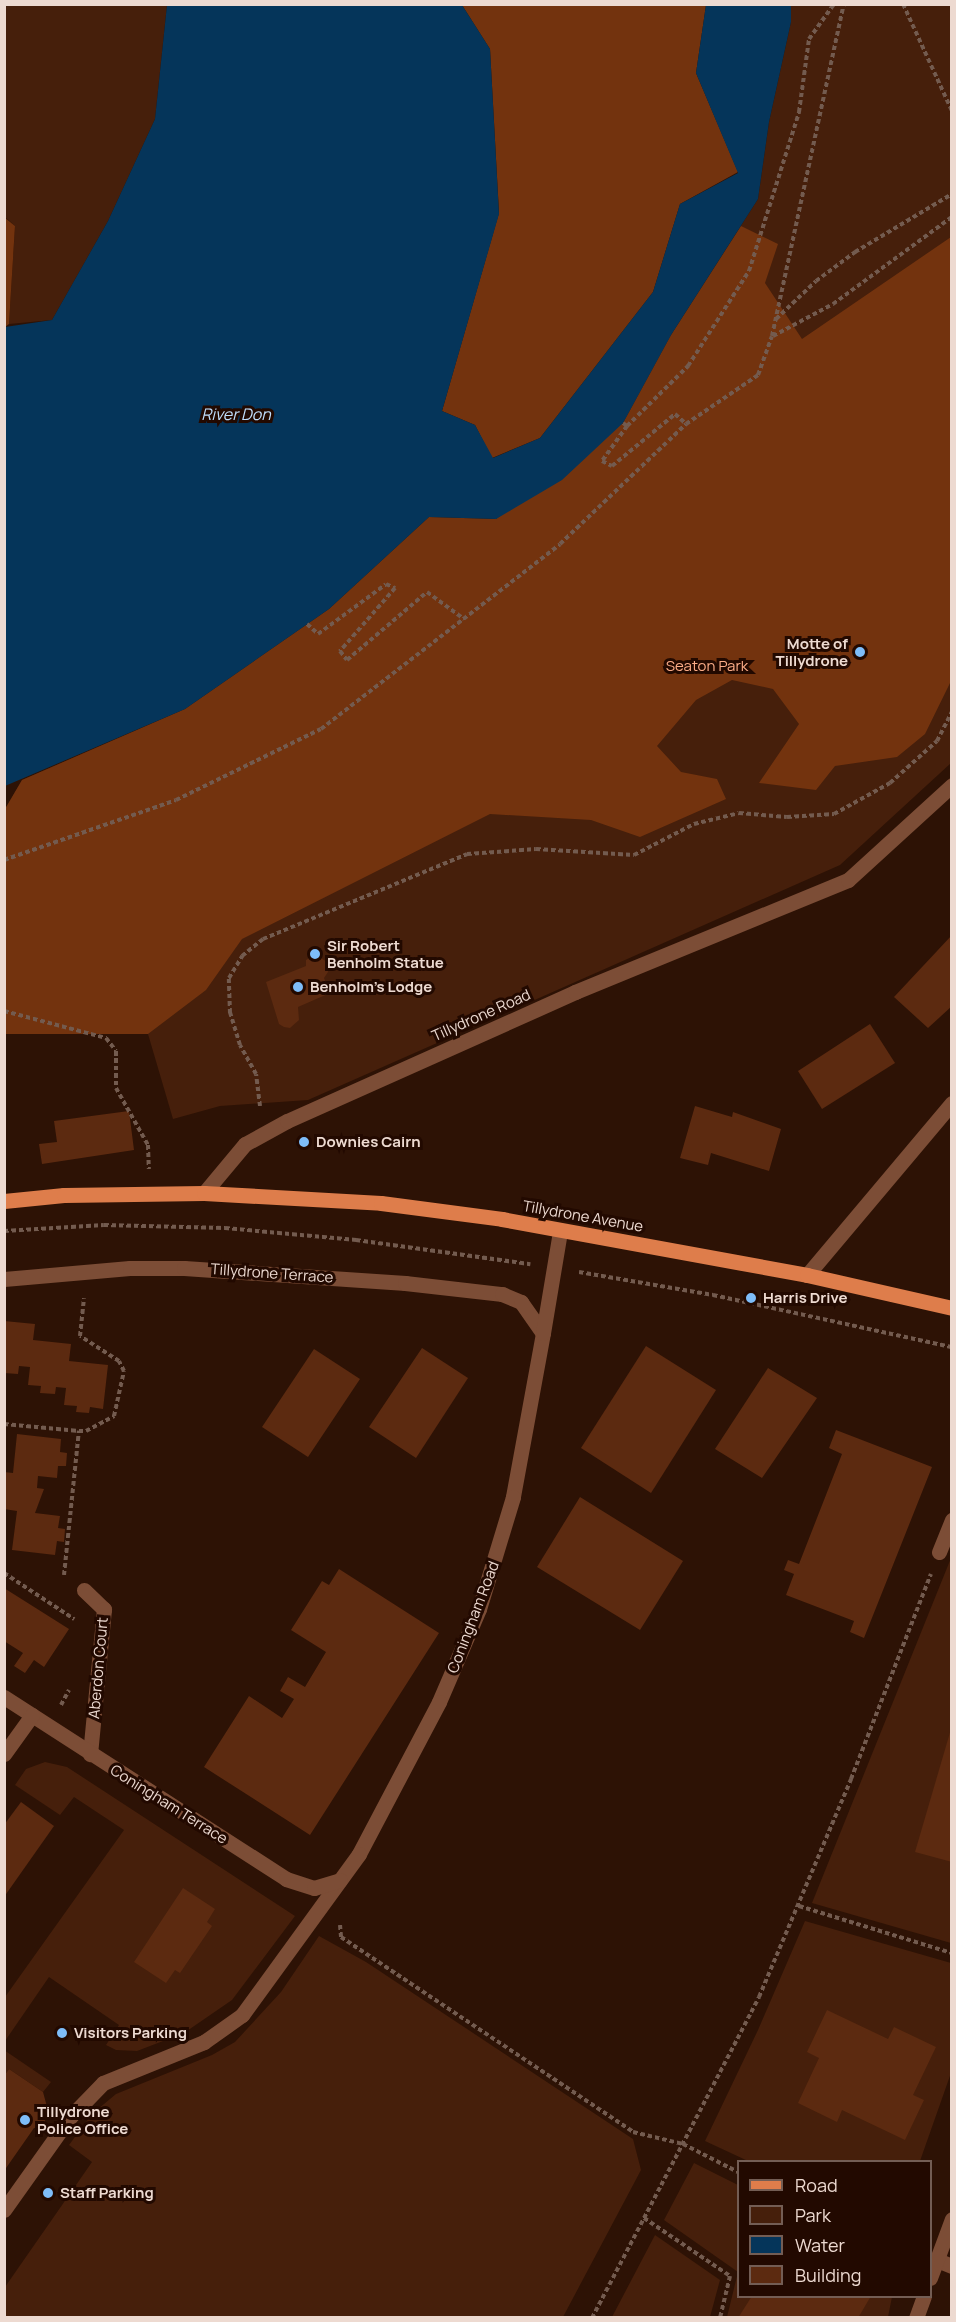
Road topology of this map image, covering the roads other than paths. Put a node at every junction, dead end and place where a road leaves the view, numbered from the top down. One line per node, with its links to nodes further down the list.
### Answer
1 (951, 785): 3 (street, Tillydrone Road)
2 (951, 1103): 6 (street)
3 (204, 1193): 4 (main road); 5 (main road, Tillydrone Avenue)
4 (4, 1201)
5 (560, 1231): 6 (main road, Tillydrone Avenue); 9 (street, Coningham Road)
6 (807, 1275): 8 (main road, Tillydrone Avenue)
7 (4, 1279): 9 (street, Tillydrone Terrace)
8 (951, 1308)
9 (543, 1333): 17 (street, Coningham Road)
10 (951, 1520): 11 (street)
11 (939, 1552)
12 (84, 1590): 16 (street, Aberdon Court)
13 (4, 1697): 14 (street, Coningham Terrace)
14 (32, 1715): 15 (street); 16 (street, Coningham Terrace)
15 (4, 1754)
16 (90, 1754): 17 (street, Coningham Terrace)
17 (341, 1880): 18 (street, Coningham Road)
18 (4, 2210)
19 (951, 2219): 20 (street)
20 (944, 2263): 21 (street)
21 (932, 2276)
22 (923, 2298): 23 (street)
23 (916, 2318)

